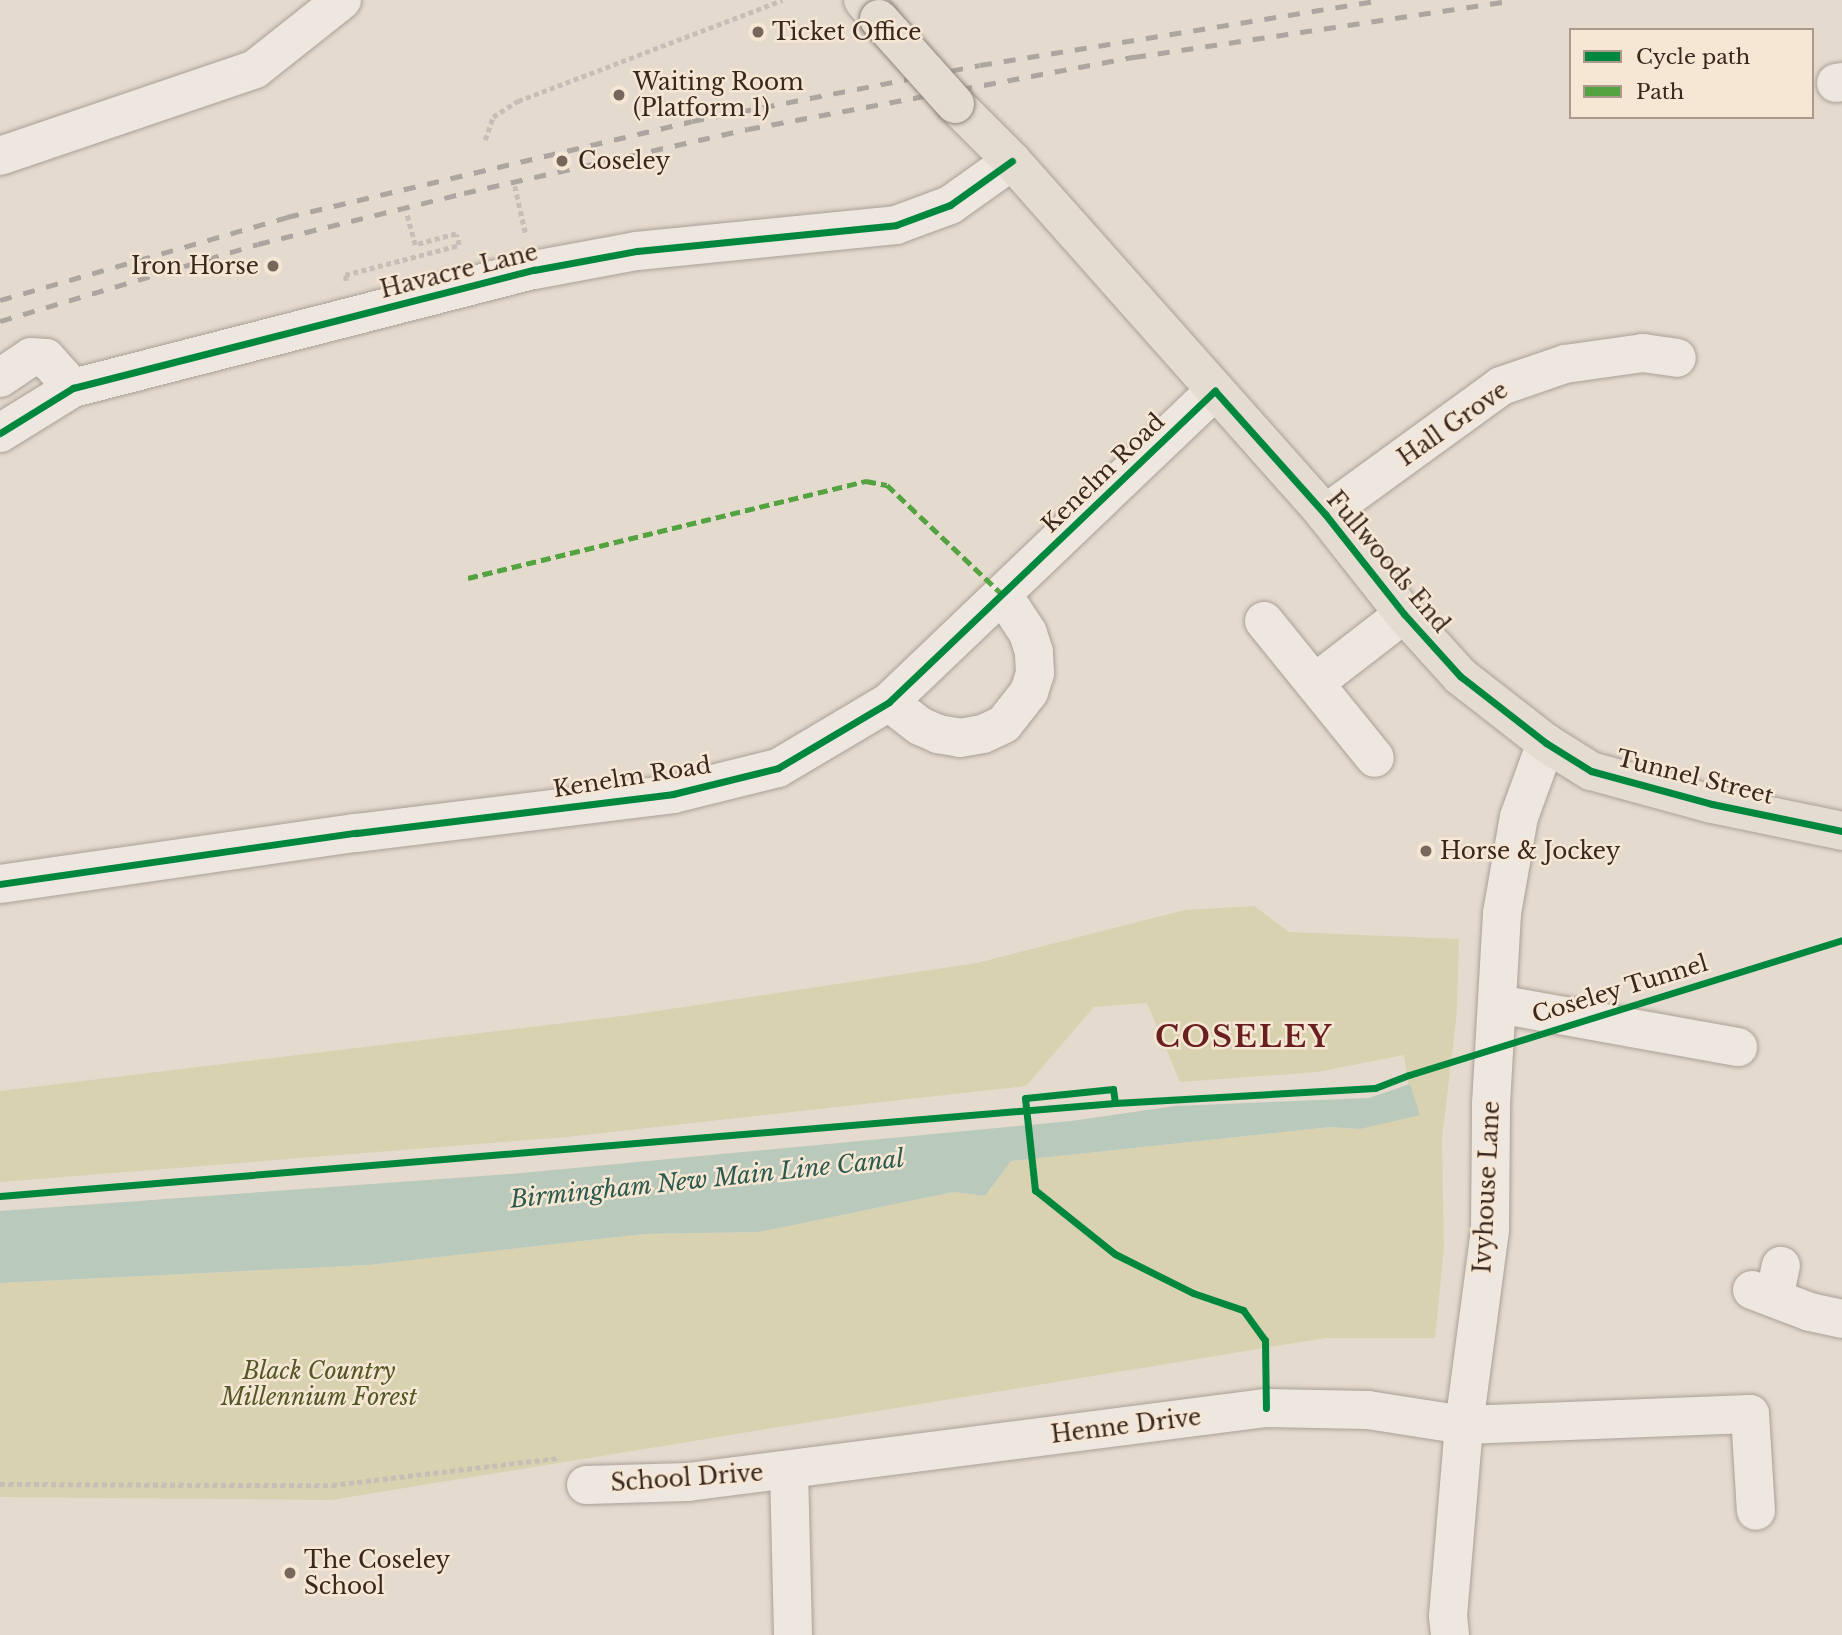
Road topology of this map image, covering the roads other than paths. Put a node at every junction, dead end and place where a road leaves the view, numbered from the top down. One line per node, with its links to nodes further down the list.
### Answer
1 (342, 0): 3 (street)
2 (871, 9): 4 (main road, Fullwoods End, bridge)
3 (0, 156)
4 (1012, 161): 7 (street, Havacre Lane); 8 (main road, Fullwoods End)
5 (1677, 358): 10 (street, Hall Grove)
6 (0, 378): 7 (street)
7 (73, 388): 9 (street, Havacre Lane)
8 (1215, 391): 10 (main road, Fullwoods End); 11 (street, Kenelm Road)
9 (0, 433)
10 (1325, 514): 12 (main road, Fullwoods End)
11 (1003, 595): 15 (street, Kenelm Road); 15 (street)
12 (1404, 614): 14 (street); 16 (main road, Fullwoods End)
13 (1264, 621): 14 (street)
14 (1316, 682): 17 (street)
15 (889, 702): 19 (street, Kenelm Road)
16 (1546, 743): 18 (main road, Tunnel Street); 20 (street, Ivyhouse Lane)
17 (1375, 758)
18 (1842, 831)
19 (0, 884)
20 (1498, 1004): 21 (street); 24 (street, Ivyhouse Lane)
21 (1738, 1047)
22 (1769, 1285): 23 (street)
23 (1842, 1319)
24 (1464, 1425): 25 (street, Henne Drive); 27 (street, Henne Drive); 29 (street, Ivyhouse Lane)
25 (789, 1469): 26 (street, School Drive); 28 (street)
26 (576, 1471)
27 (1756, 1511)
28 (793, 1635)
29 (1450, 1635)

